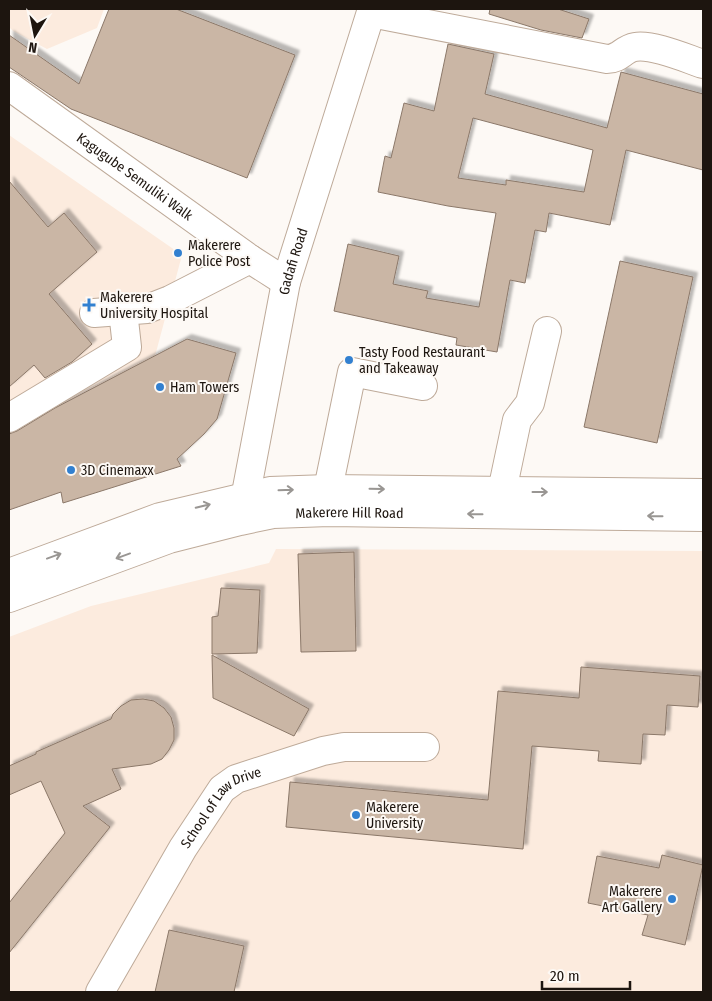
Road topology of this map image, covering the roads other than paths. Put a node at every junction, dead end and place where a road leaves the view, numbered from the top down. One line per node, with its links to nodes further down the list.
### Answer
1 (372, 11): 2 (main road); 5 (main road, Gadafi Road)
2 (703, 64)
3 (9, 86): 4 (main road, Kagugube Semuliki Walk)
4 (250, 259): 5 (main road, Kagugube Semuliki Walk); 6 (main road)
5 (286, 282): 14 (main road, Gadafi Road)
6 (123, 311): 7 (main road); 10 (main road)
7 (94, 313)
8 (547, 331): 12 (main road)
9 (423, 386): 11 (main road)
10 (9, 418)
11 (328, 489): 12 (main road, Makerere Hill Road, one-way to 12); 14 (main road, Makerere Hill Road, one-way to 11)
12 (502, 491): 13 (main road, Makerere Hill Road, one-way to 13)
13 (703, 493)
14 (243, 508): 15 (main road, Makerere Hill Road, one-way to 14); 16 (main road, Makerere Hill Road, one-way to 14); 17 (main road, Makerere Hill Road, one-way to 17)
15 (703, 517)
16 (9, 573)
17 (9, 598)
18 (425, 748): 19 (main road, School of Law Drive)
19 (100, 992)

